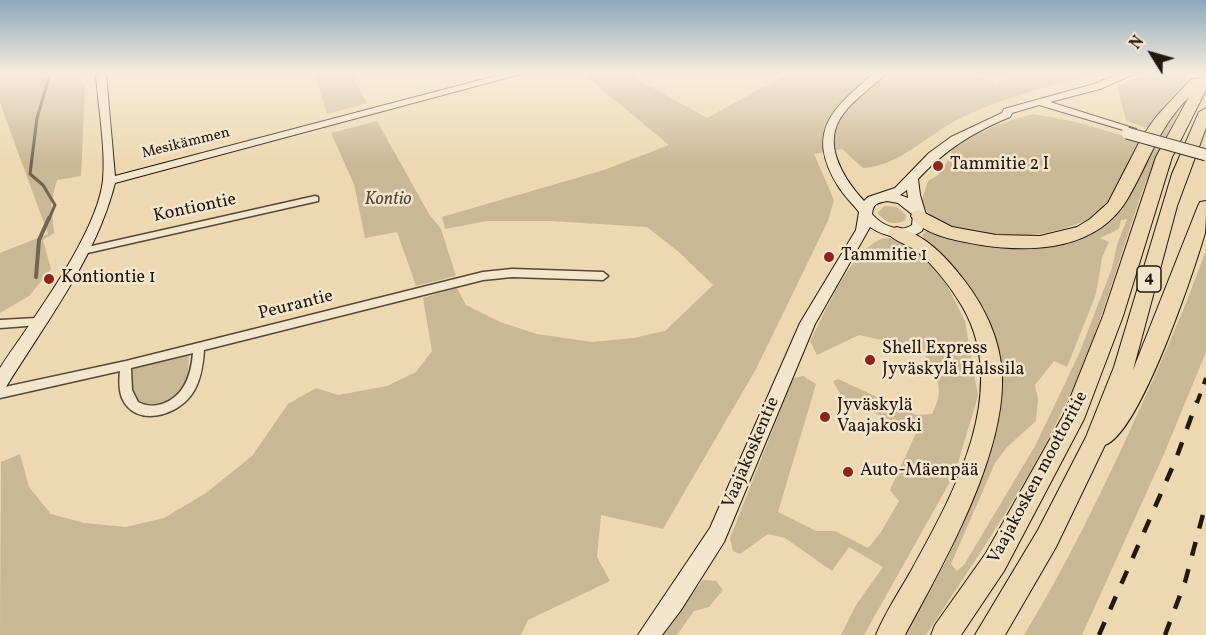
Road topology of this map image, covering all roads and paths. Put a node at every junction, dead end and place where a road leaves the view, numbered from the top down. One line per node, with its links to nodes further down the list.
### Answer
1 (103, 104): 13 (main road)
2 (403, 104): 13 (main road, Mesikämmen)
3 (845, 104): 11 (main road)
4 (1044, 104): 8 (main road); 12 (main road)
5 (1175, 104): 18 (highway)
6 (1192, 104): 32 (highway, Vaajakosken moottoritie / 4)
7 (1206, 112): 29 (highway, Vaajakosken moottoritie / 4)
8 (1129, 131): 9 (main road, bridge); 10 (main road, bridge)
9 (1206, 151)
10 (1206, 155)
11 (837, 171): 14 (main road); 17 (main road)
12 (912, 179): 14 (main road); 18 (main road)
13 (109, 181): 20 (main road)
14 (880, 198): 17 (main road); 18 (main road)
15 (315, 199): 20 (street, Kontiontie)
16 (1206, 206): 29 (highway)
17 (865, 212): 19 (main road); 21 (main road, Vaajakoskentie)
18 (919, 214): 19 (main road, Vaajakoskentie)
19 (894, 232): 21 (main road, Vaajakoskentie); 31 (highway)
20 (83, 251): 23 (main road)
21 (842, 264): 30 (main road, Vaajakoskentie)
22 (603, 276): 25 (street, Peurantie)
23 (36, 322): 24 (street); 27 (main road)
24 (0, 324)
25 (198, 347): 26 (street, Peurantie); 26 (street)
26 (126, 365): 28 (street, Peurantie)
27 (0, 382)
28 (0, 393)
29 (1092, 447): 33 (highway, Vaajakosken moottoritie / 4)
30 (649, 635)
31 (890, 635)
32 (945, 635)
33 (989, 635)

